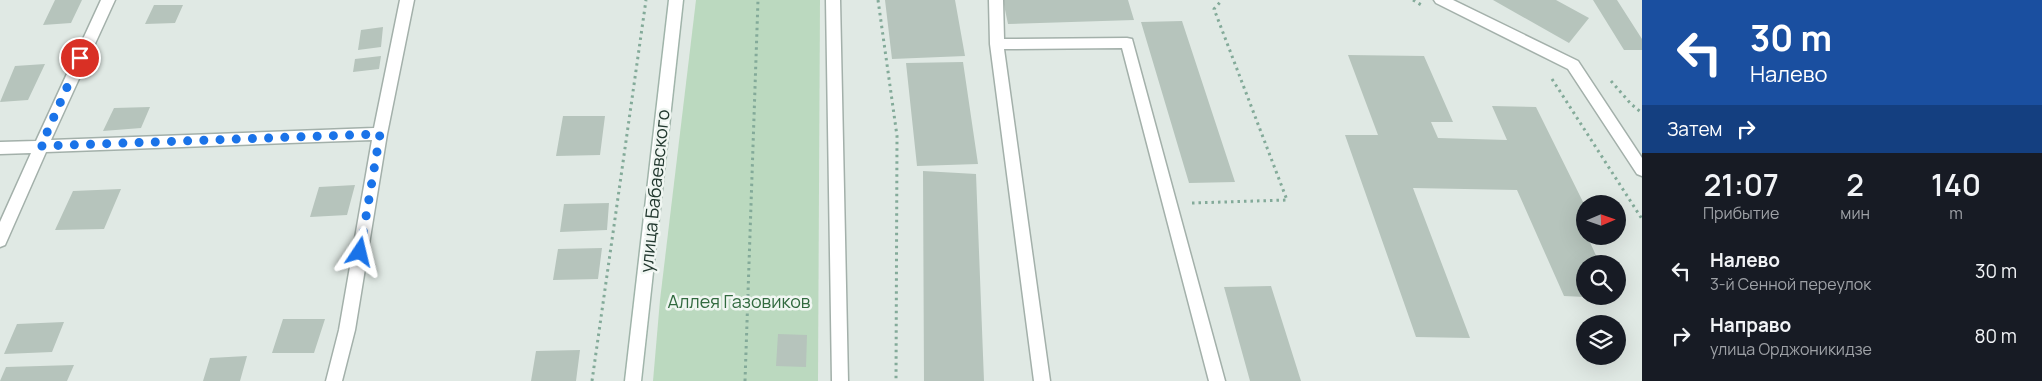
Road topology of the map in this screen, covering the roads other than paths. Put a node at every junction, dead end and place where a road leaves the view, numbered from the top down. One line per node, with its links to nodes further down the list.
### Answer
1 (108, 0): 9 (street)
2 (407, 0): 8 (street)
3 (676, 0): 14 (street, улица Бабаевского)
4 (833, 0): 15 (street)
5 (996, 0): 7 (street)
6 (1440, 0): 11 (street)
7 (997, 44): 16 (street); 17 (street)
8 (380, 134): 9 (street); 13 (street)
9 (41, 146): 10 (street); 12 (street)
10 (0, 148)
11 (1642, 170)
12 (0, 240)
13 (334, 381)
14 (633, 381)
15 (840, 381)
16 (1042, 381)
17 (1217, 381)

